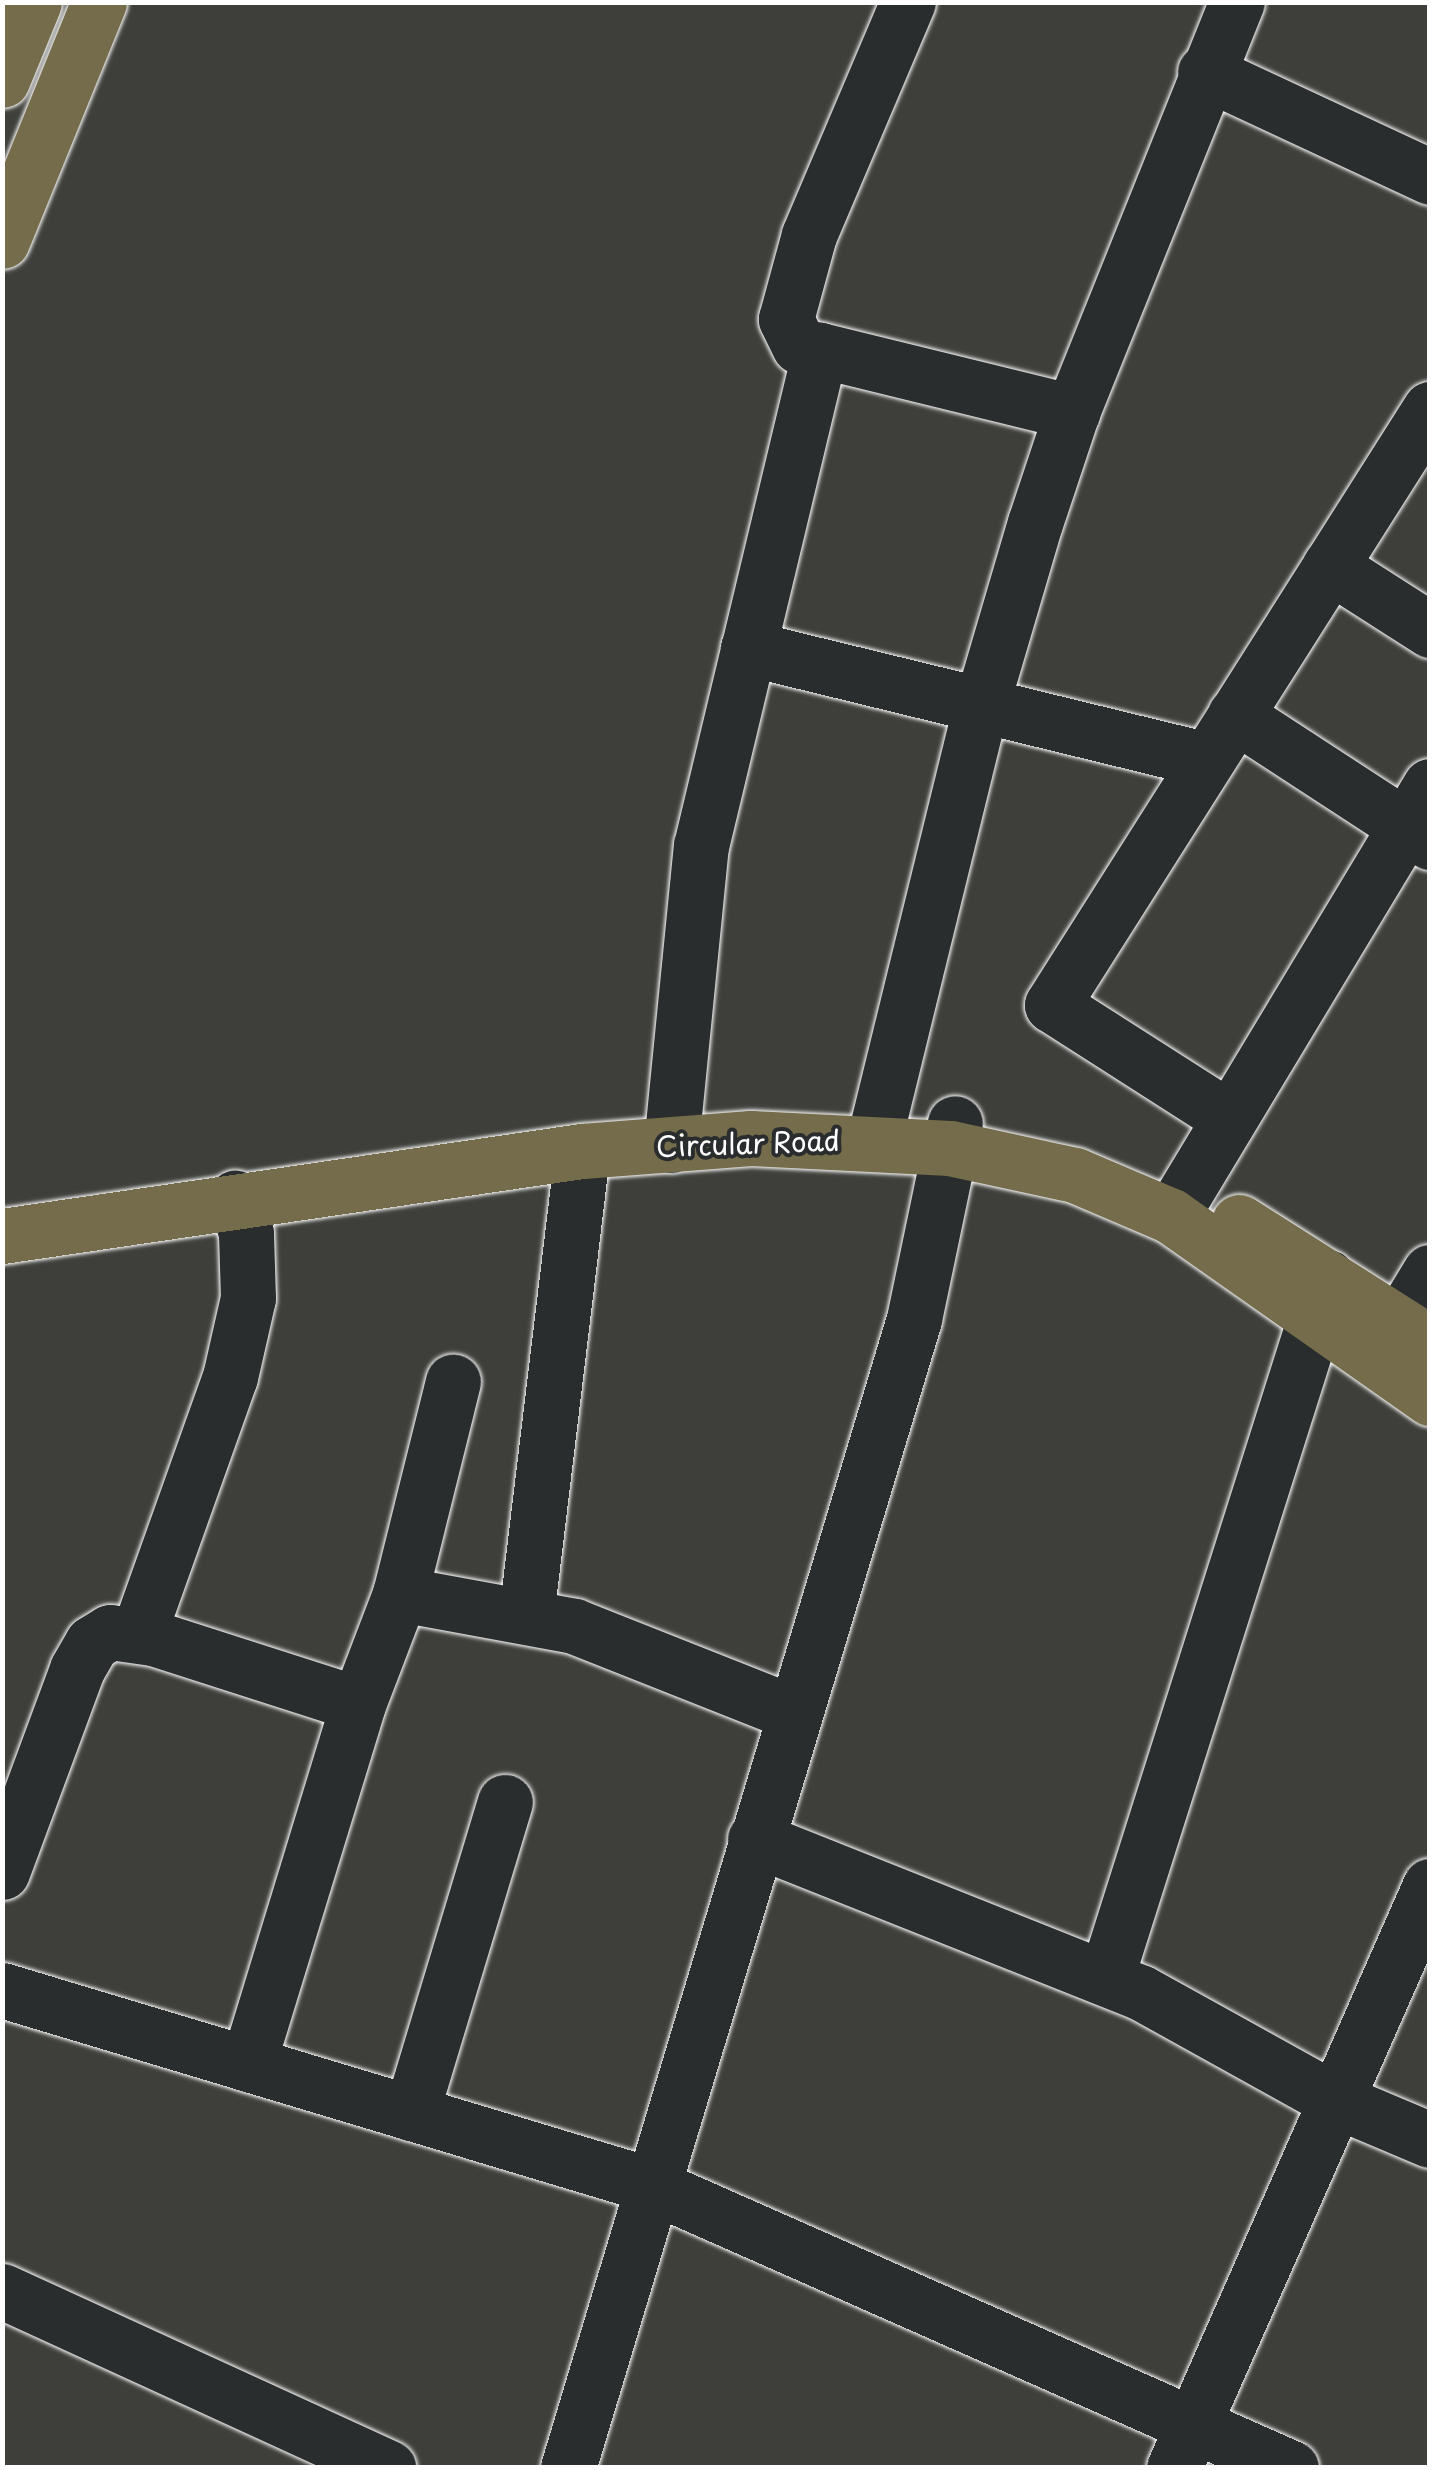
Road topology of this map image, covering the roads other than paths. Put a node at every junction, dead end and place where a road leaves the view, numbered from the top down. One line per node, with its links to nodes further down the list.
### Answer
1 (34, 2): 6 (main road)
2 (99, 2): 7 (main road)
3 (908, 2): 10 (street)
4 (1237, 2): 5 (street)
5 (1205, 72): 8 (street); 12 (street)
6 (2, 80)
7 (20, 146): 9 (main road)
8 (1425, 166)
9 (2, 241)
10 (820, 350): 12 (street); 15 (street)
11 (1430, 409): 13 (street)
12 (1072, 412): 16 (street)
13 (1330, 566): 14 (street); 17 (street)
14 (1430, 630)
15 (748, 648): 16 (street); 22 (street)
16 (981, 706): 18 (street); 21 (street)
17 (1235, 715): 18 (street); 19 (street)
18 (1206, 760): 20 (street)
19 (1421, 818): 20 (street)
20 (1229, 1118): 27 (street)
21 (878, 1125): 22 (main road, Circular Road); 23 (main road, Circular Road)
22 (672, 1130): 24 (main road, Circular Road); 26 (main road, Circular Road)
23 (953, 1135): 27 (main road, Circular Road); 38 (street)
24 (582, 1151): 25 (main road, Circular Road); 35 (street)
25 (235, 1198): 28 (main road, Circular Road); 36 (street)
26 (2, 1199)
27 (1179, 1203): 30 (main road, Circular Road)
28 (2, 1236)
29 (1430, 1272): 31 (street)
30 (1321, 1296): 31 (main road, Circular Road); 43 (street)
31 (1402, 1341): 33 (main road, Circular Road)
32 (453, 1382): 34 (street)
33 (1430, 1398)
34 (400, 1594): 35 (street); 37 (street)
35 (526, 1616): 38 (street)
36 (138, 1635): 37 (street); 41 (street)
37 (358, 1704): 45 (street)
38 (794, 1713): 40 (street)
39 (506, 1802): 47 (street)
40 (755, 1839): 43 (street); 49 (street)
41 (2, 1872)
42 (1430, 1886): 46 (street)
43 (1106, 1978): 46 (street)
44 (2, 1990): 45 (street)
45 (248, 2064): 47 (street)
46 (1334, 2099): 48 (street); 51 (street)
47 (410, 2113): 49 (street)
48 (1430, 2140)
49 (648, 2184): 51 (street); 53 (street)
50 (2, 2291): 52 (street)
51 (1184, 2445): 54 (street)
52 (388, 2468)
53 (568, 2468)
54 (1290, 2468)

